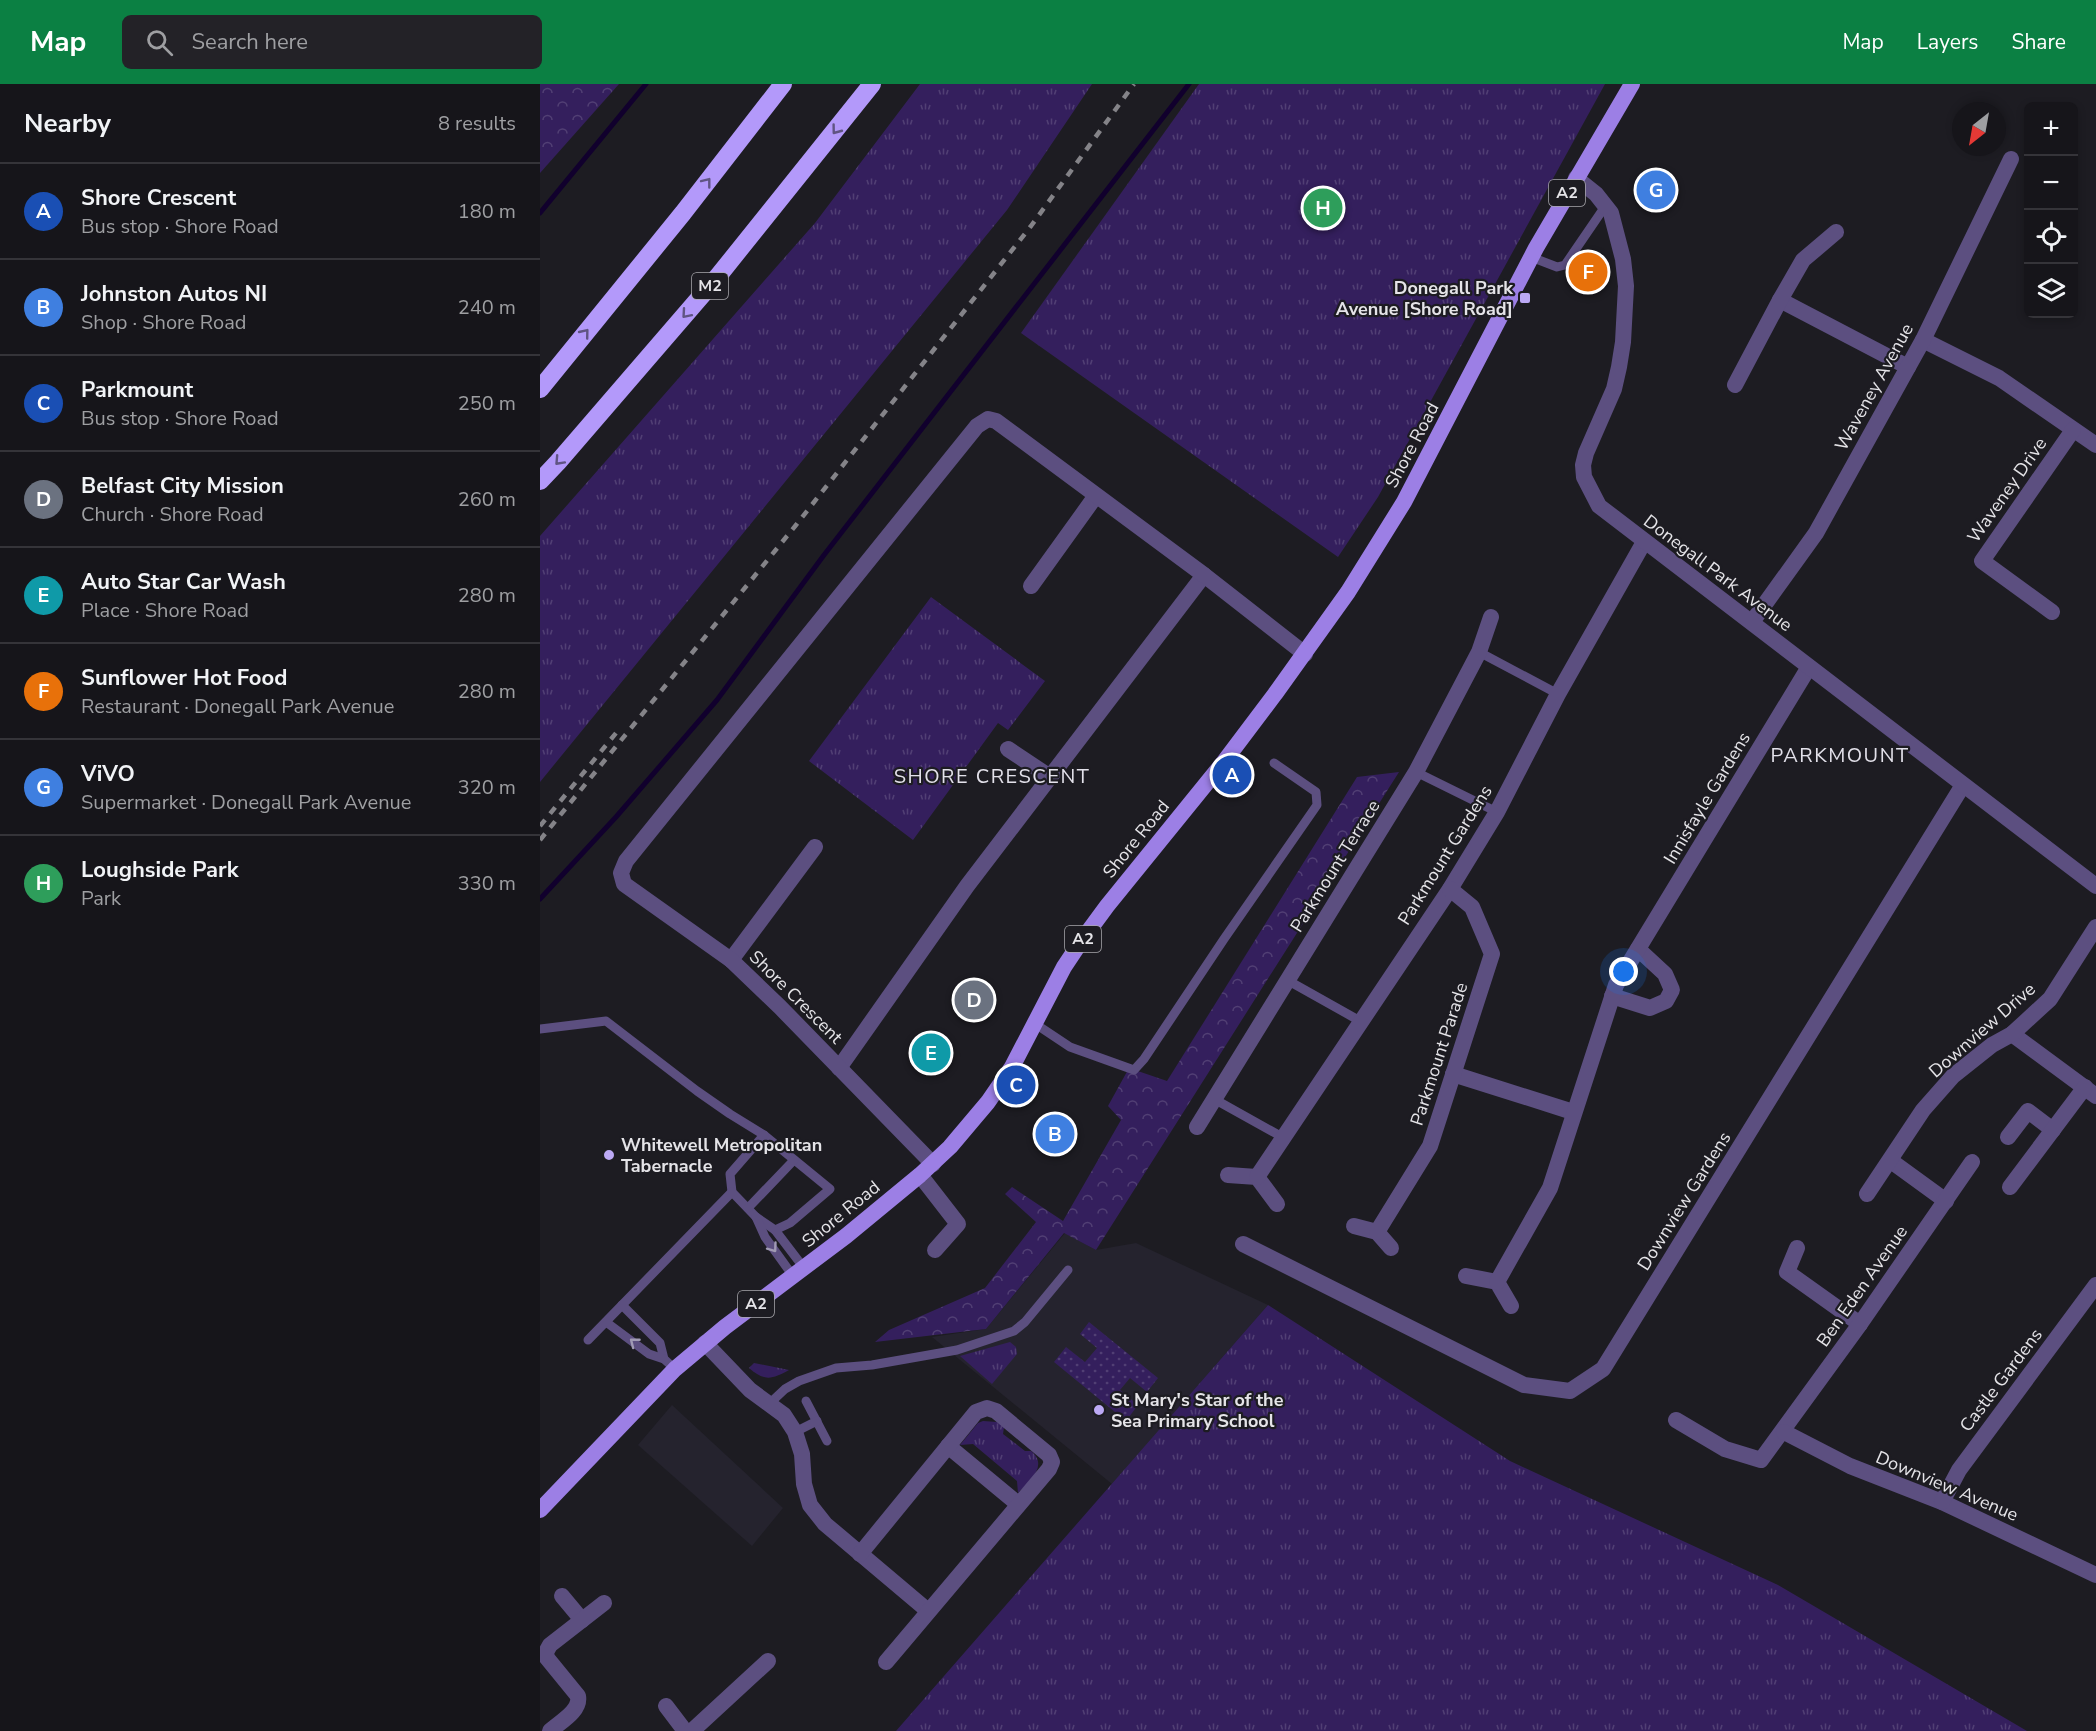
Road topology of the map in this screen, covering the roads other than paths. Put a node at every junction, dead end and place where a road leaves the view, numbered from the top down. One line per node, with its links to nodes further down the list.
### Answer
1 (783, 84): 12 (highway, one-way to 1)
2 (872, 84): 16 (highway, M2, one-way to 16)
3 (1632, 84): 5 (main road, Shore Road / A2)
4 (2011, 159): 10 (street, Waveney Avenue)
5 (1576, 178): 6 (street, Donegall Park Avenue); 8 (main road, Shore Road / A2)
6 (1606, 205): 8 (lane); 18 (street, Donegall Park Avenue)
7 (1836, 232): 9 (street)
8 (1531, 256): 25 (main road, Shore Road / A2)
9 (1780, 300): 11 (street); 13 (street)
10 (1923, 340): 11 (street, Waveney Avenue); 14 (street)
11 (1908, 367): 23 (street, Waveney Avenue)
12 (543, 384)
13 (1735, 386)
14 (2073, 430): 15 (street); 21 (street, Waveney Drive)
15 (2096, 445)
16 (540, 481)
17 (1095, 497): 19 (street); 20 (street); 39 (street, Shore Crescent)
18 (1644, 542): 23 (street, Donegall Park Avenue); 27 (street, Parkmount Gardens)
19 (1204, 575): 25 (street); 31 (street)
20 (1031, 586)
21 (2052, 612)
22 (1491, 616): 24 (street, Parkmount Terrace)
23 (1752, 622): 26 (street, Donegall Park Avenue)
24 (1479, 652): 27 (lane); 30 (street, Parkmount Terrace)
25 (1305, 654): 43 (main road, Shore Road / A2)
26 (1809, 667): 32 (street, Donegall Park Avenue); 38 (street, Innisfayle Gardens)
27 (1558, 694): 33 (street, Parkmount Gardens)
28 (1008, 749): 31 (street)
29 (1274, 764): 43 (lane)
30 (1416, 772): 33 (lane); 40 (street, Parkmount Terrace)
31 (1050, 777): 46 (street)
32 (1963, 785): 35 (street, Donegall Park Avenue); 73 (street, Downview Gardens)
33 (1497, 812): 36 (street, Parkmount Gardens)
34 (815, 847): 39 (street)
35 (2096, 886)
36 (1450, 889): 42 (street, Parkmount Gardens); 47 (street, Parkmount Parade)
37 (2096, 927): 45 (street, Downview Drive)
38 (1638, 949): 41 (street, Innisfayle Gardens); 41 (street)
39 (731, 960): 46 (street, Shore Crescent)
40 (1287, 980): 42 (lane); 49 (street, Parkmount Terrace)
41 (1612, 996): 50 (street, Innisfayle Gardens)
42 (1360, 1022): 55 (street, Parkmount Gardens)
43 (1034, 1023): 59 (main road, Shore Road / A2)
44 (540, 1029): 53 (lane)
45 (2012, 1034): 48 (street); 57 (street, Downview Drive)
46 (839, 1068): 59 (street, Shore Crescent)
47 (1453, 1074): 50 (street); 72 (street, Parkmount Parade)
48 (2090, 1092): 52 (street)
49 (1214, 1099): 51 (street, Parkmount Terrace); 55 (lane)
50 (1573, 1112): 80 (street, Innisfayle Gardens)
51 (1197, 1127)
52 (2053, 1130): 54 (street); 63 (street)
53 (765, 1135): 56 (lane); 64 (lane)
54 (2008, 1137)
55 (1284, 1138): 62 (street, Parkmount Gardens)
56 (794, 1160): 68 (lane); 71 (lane)
57 (1891, 1161): 65 (street, Downview Drive); 66 (street)
58 (1972, 1162): 66 (street, Ben Eden Avenue)
59 (933, 1164): 61 (main road, Shore Road / A2)
60 (1228, 1174): 62 (street)
61 (920, 1175): 76 (street); 78 (main road, Shore Road / A2)
62 (1257, 1177): 67 (street)
63 (2010, 1187)
64 (732, 1192): 68 (lane); 82 (lane)
65 (1867, 1194)
66 (1946, 1201): 85 (street, Ben Eden Avenue)
67 (1277, 1204)
68 (748, 1208): 69 (lane)
69 (756, 1217): 71 (lane); 78 (lane, one-way to 78)
70 (1354, 1226): 72 (street)
71 (775, 1230): 78 (lane)
72 (1377, 1232): 74 (street)
73 (1242, 1244)
74 (1391, 1248)
75 (1797, 1248): 85 (street)
76 (935, 1250)
77 (1068, 1270): 90 (lane)
78 (798, 1272): 87 (main road, Shore Road / A2)
79 (1466, 1276): 80 (street)
80 (1497, 1282): 83 (street)
81 (2096, 1285): 97 (street, Castle Gardens)
82 (622, 1305): 84 (lane); 88 (lane)
83 (1512, 1306)
84 (606, 1322): 86 (lane); 88 (lane, one-way to 84)
85 (1860, 1324): 94 (street, Ben Eden Avenue)
86 (588, 1340)
87 (705, 1343): 88 (main road, Shore Road / A2); 90 (street)
88 (670, 1364): 99 (main road, Shore Road / A2)
89 (806, 1401): 92 (lane)
90 (769, 1404): 93 (street)
91 (1676, 1420): 94 (street, Ben Eden Avenue)
92 (817, 1421): 93 (lane); 95 (lane)
93 (795, 1432): 100 (street)
94 (1784, 1432): 97 (street, Downview Avenue)
95 (827, 1441)
96 (948, 1446): 98 (street); 98 (street); 100 (street)
97 (1942, 1502): 101 (street, Downview Avenue)
98 (1018, 1504): 104 (street)
99 (540, 1510)
100 (860, 1554): 104 (street)
101 (2096, 1575)
102 (562, 1596): 105 (street)
103 (604, 1603): 105 (street)
104 (927, 1611): 107 (street)
105 (582, 1620): 109 (street)
106 (768, 1661): 111 (street)
107 (886, 1662)
108 (666, 1706): 110 (street)
109 (550, 1731)
110 (685, 1731)
111 (692, 1731)

